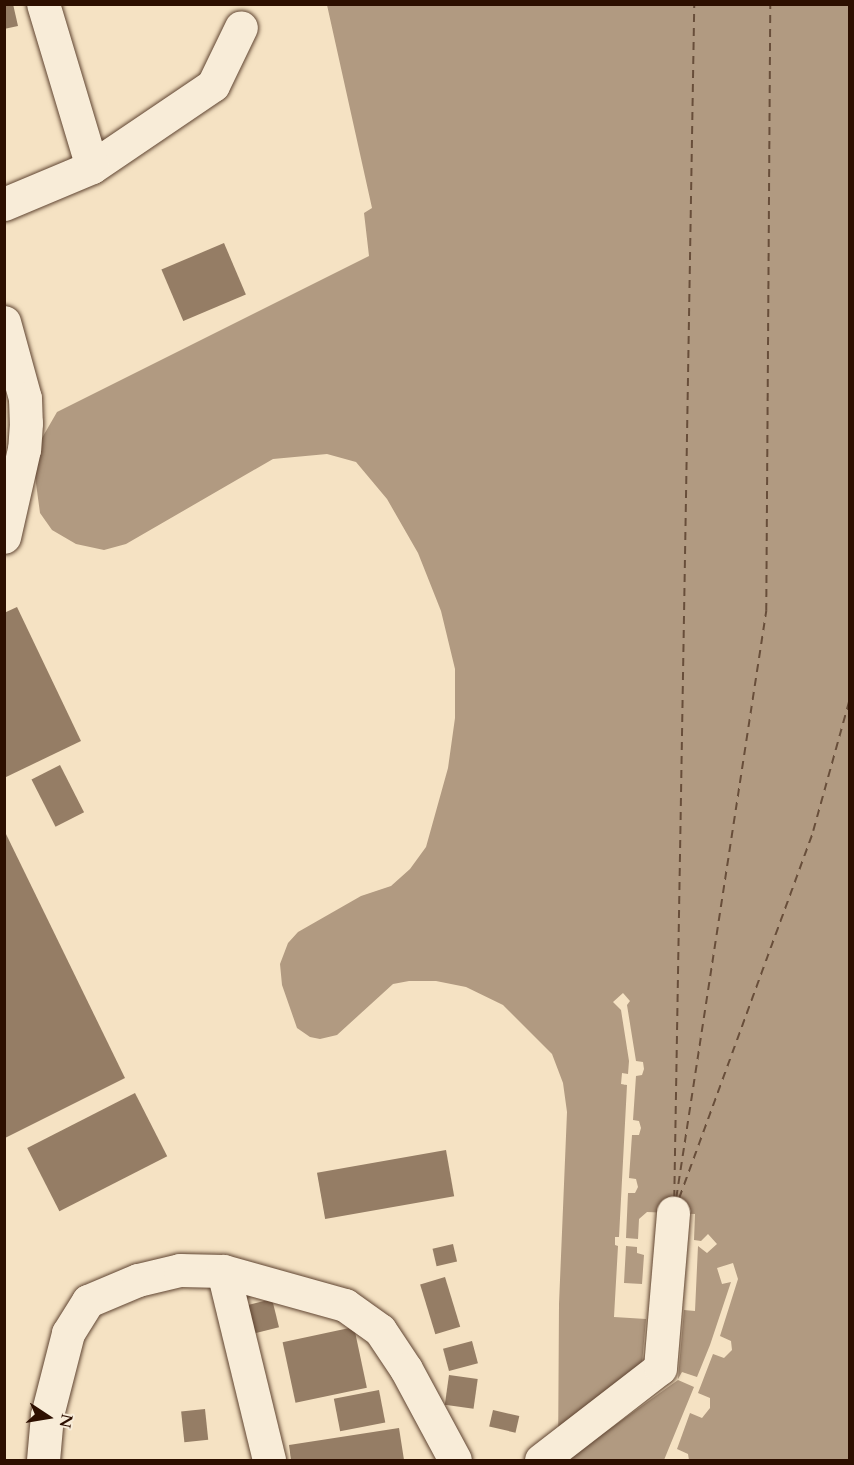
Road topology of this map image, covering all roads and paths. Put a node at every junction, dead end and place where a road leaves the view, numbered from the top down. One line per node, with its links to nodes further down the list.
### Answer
1 (43, 4): 3 (lane)
2 (241, 27): 3 (lane)
3 (92, 167): 4 (lane)
4 (4, 204)
5 (4, 322): 6 (lane)
6 (4, 537)
7 (673, 1213): 12 (lane)
8 (223, 1271): 9 (lane); 10 (lane); 11 (lane)
9 (44, 1461)
10 (269, 1461)
11 (455, 1461)
12 (541, 1461)

